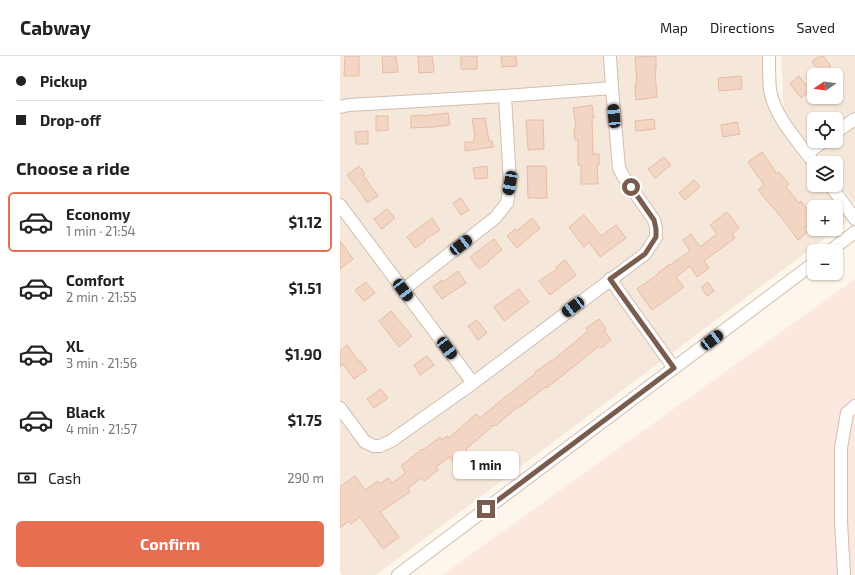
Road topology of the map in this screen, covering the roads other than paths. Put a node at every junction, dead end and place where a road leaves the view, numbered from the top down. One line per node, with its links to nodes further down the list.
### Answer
1 (610, 56): 3 (street)
2 (769, 56): 9 (street)
3 (612, 88): 4 (street); 17 (street)
4 (505, 96): 5 (street); 18 (street)
5 (340, 106)
6 (855, 119): 7 (street)
7 (843, 127)
8 (814, 148): 9 (street)
9 (807, 153): 10 (street)
10 (809, 156)
11 (835, 192): 13 (street)
12 (340, 205): 18 (street)
13 (855, 219)
14 (855, 232): 15 (street)
15 (839, 244)
16 (807, 268): 19 (street)
17 (610, 279): 19 (street); 20 (street)
18 (403, 290): 20 (street)
19 (674, 368): 23 (street)
20 (473, 383): 22 (street)
21 (855, 406): 24 (street)
22 (340, 408)
23 (398, 575)
24 (844, 575)

